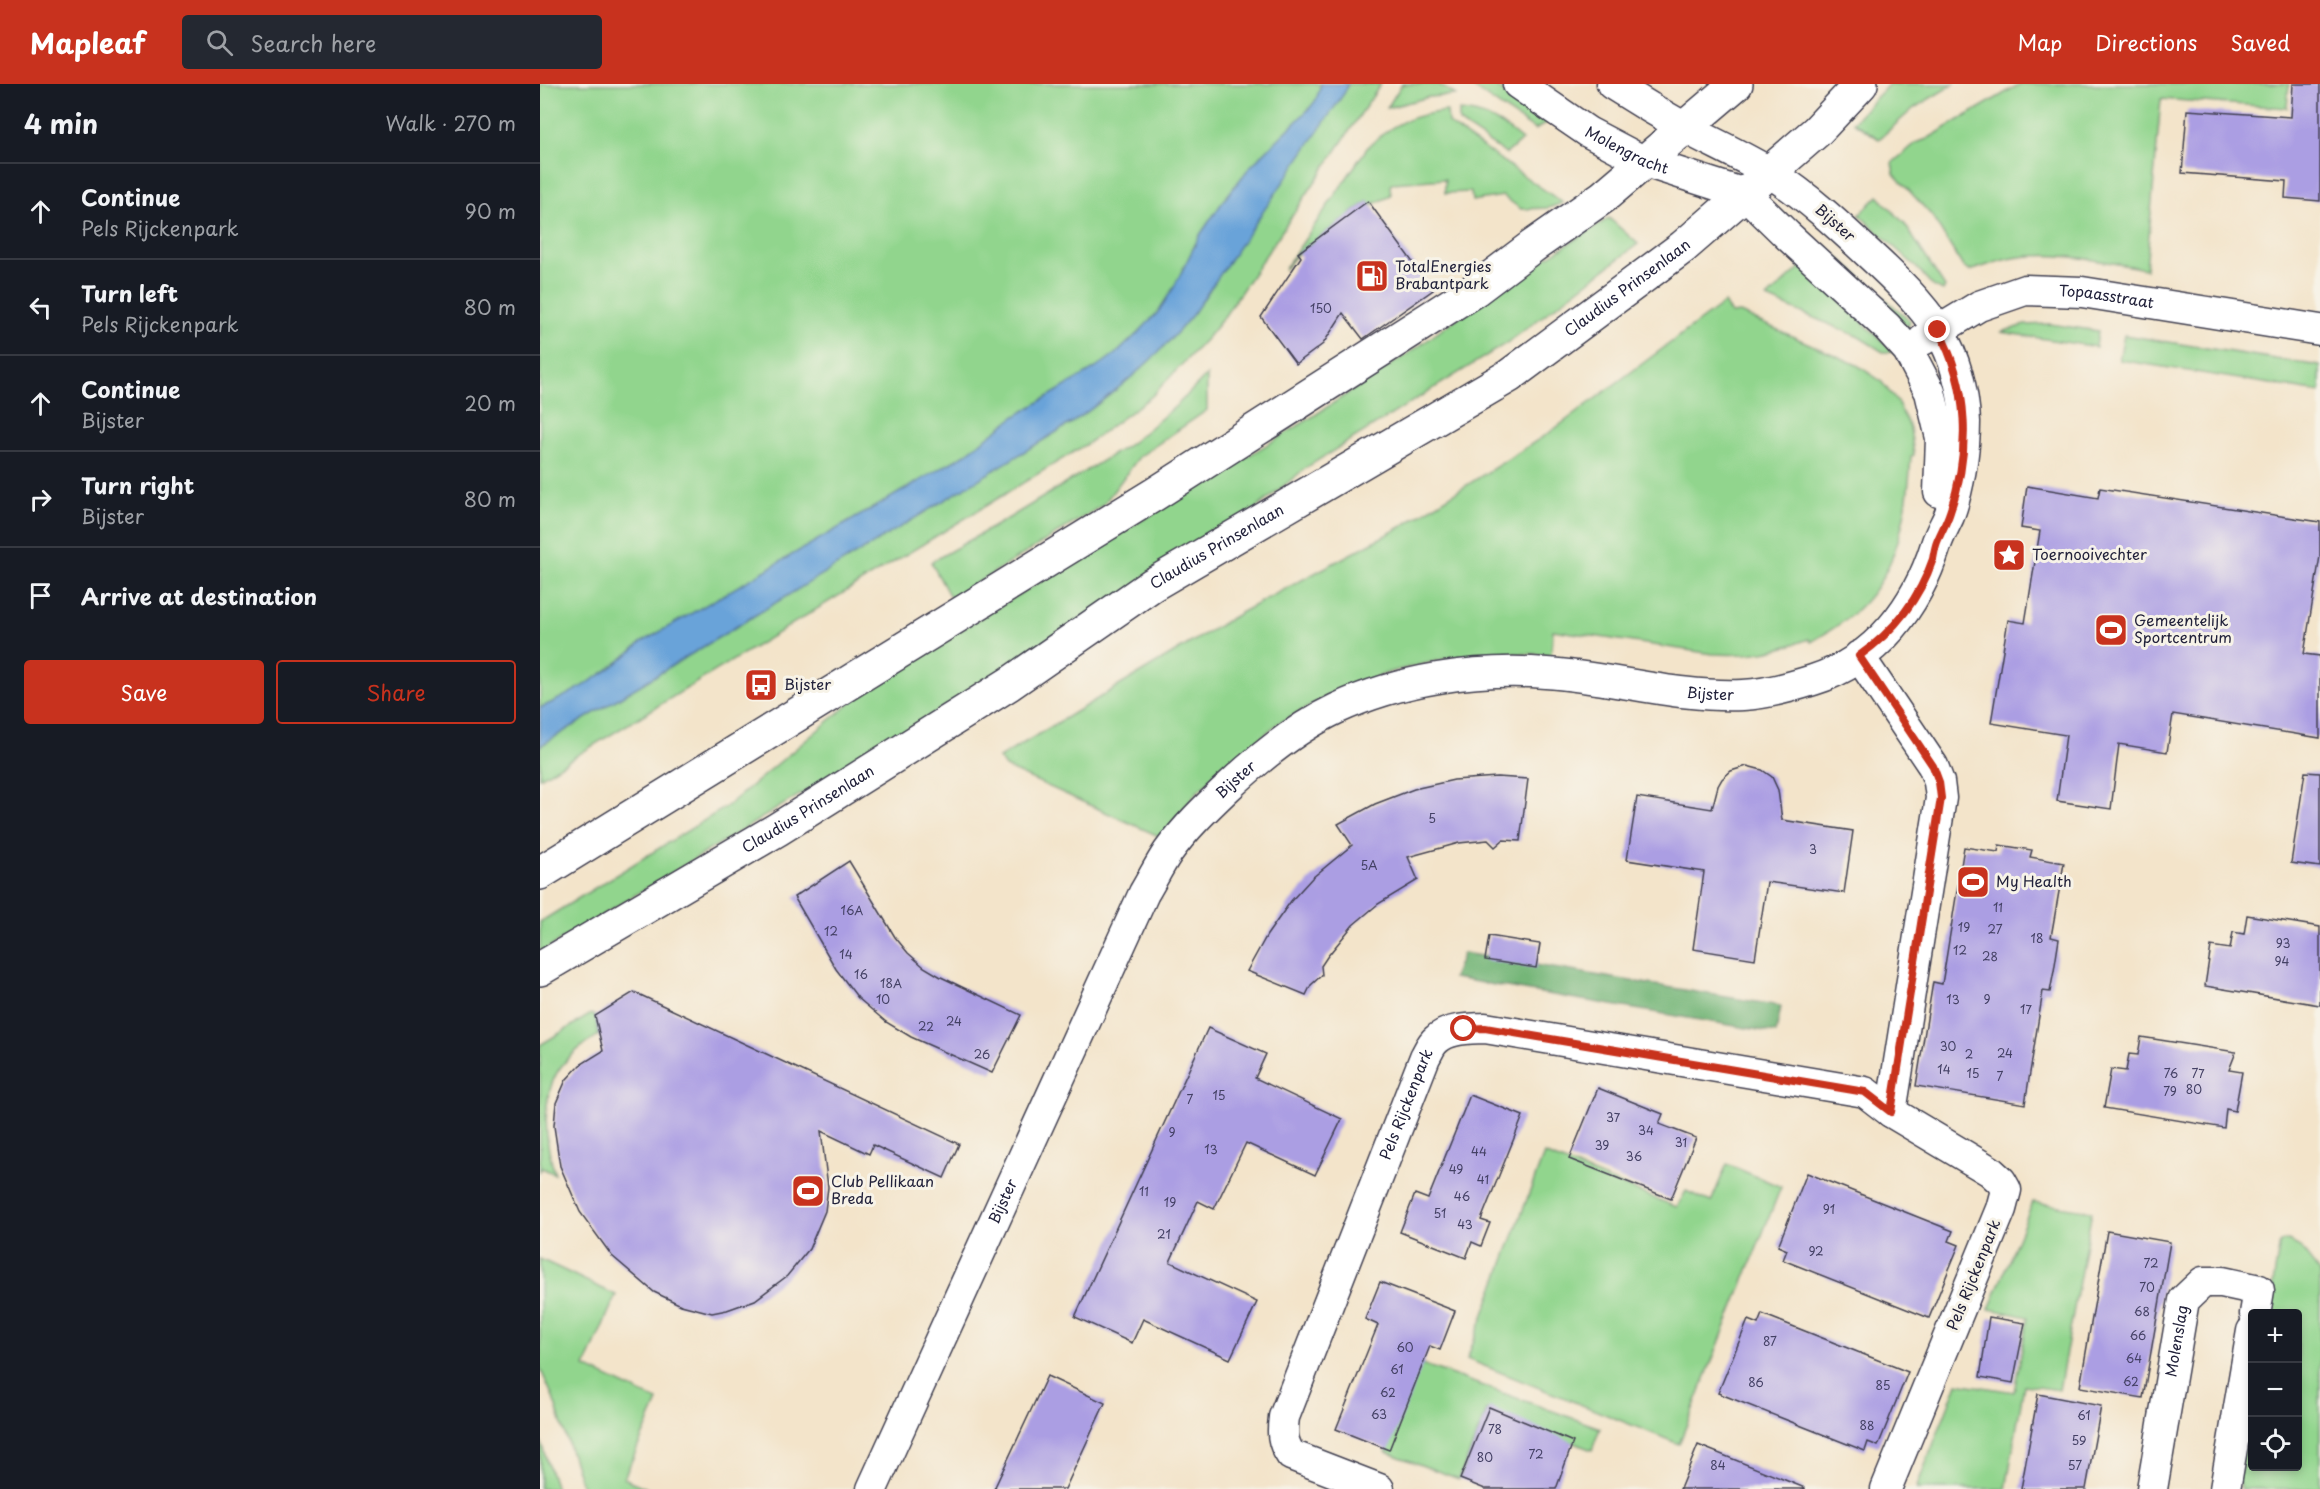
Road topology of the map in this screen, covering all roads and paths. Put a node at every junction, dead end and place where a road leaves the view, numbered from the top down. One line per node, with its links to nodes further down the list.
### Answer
1 (1518, 84): 6 (street, Molengracht)
2 (1612, 84): 5 (street)
3 (1737, 84): 5 (main road)
4 (1861, 84): 7 (main road, Claudius Prinsenlaan)
5 (1685, 128): 6 (main road); 7 (street)
6 (1646, 162): 8 (street, Molengracht); 14 (main road)
7 (1769, 172): 8 (main road, Claudius Prinsenlaan); 9 (street, Bijster)
8 (1745, 194): 11 (street, Bijster); 15 (main road, Claudius Prinsenlaan)
9 (1938, 330): 10 (street, Topaasstraat); 11 (street, Topaasstraat); 12 (street, Bijster)
10 (2320, 330)
11 (1908, 350): 12 (street, Bijster)
12 (1937, 543): 13 (street, Bijster)
13 (1859, 656): 16 (street); 19 (street, Bijster)
14 (540, 873)
15 (540, 969)
16 (1891, 1112): 20 (street, Pels Rijckenpark); 21 (street, Pels Rijckenpark)
17 (2256, 1309): 22 (street, Molenslag)
18 (2248, 1358): 23 (street)
19 (872, 1489)
20 (1379, 1489)
21 (1886, 1489)
22 (2152, 1489)
23 (2225, 1489)

